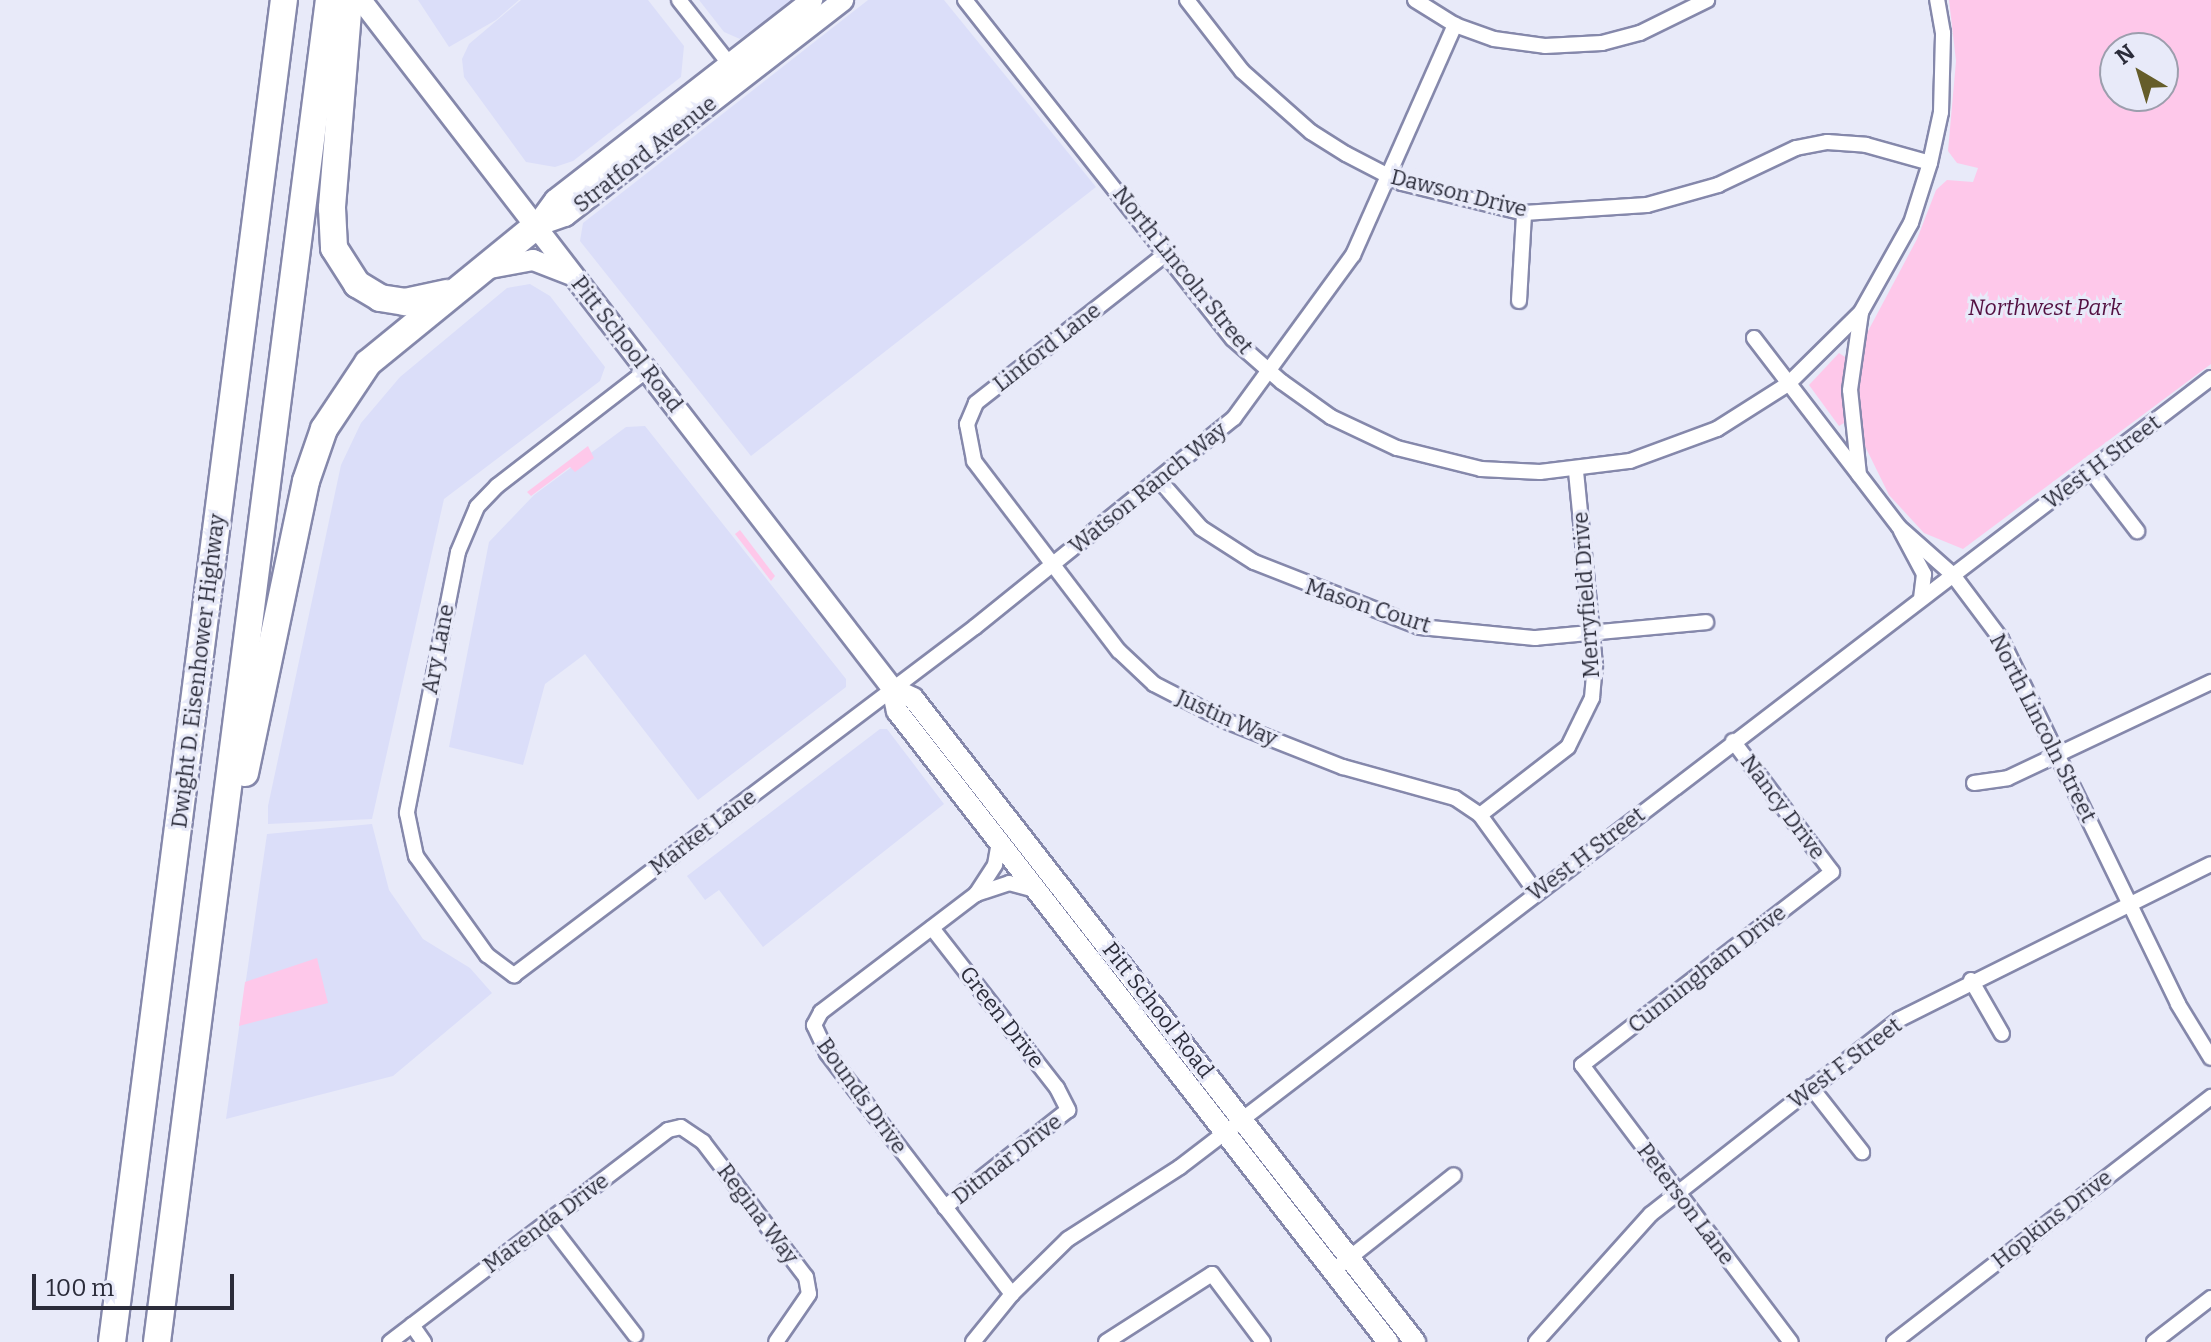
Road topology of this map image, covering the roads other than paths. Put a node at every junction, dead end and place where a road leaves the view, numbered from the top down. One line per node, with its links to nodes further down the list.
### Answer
1 (275, 0): 15 (highway)
2 (284, 0): 15 (highway, Dwight D. Eisenhower Highway)
3 (329, 0): 49 (highway, Dwight D. Eisenhower Highway)
4 (349, 0): 23 (highway)
5 (361, 0): 20 (main road, Pitt School Road)
6 (679, 0): 16 (street)
7 (812, 0): 16 (main road, Stratford Avenue)
8 (843, 0): 16 (main road, Stratford Avenue)
9 (965, 0): 21 (street, North Lincoln Street)
10 (1187, 0): 18 (street, Dawson Drive)
11 (1415, 0): 14 (street)
12 (1707, 0): 14 (street)
13 (1937, 0): 17 (street)
14 (1455, 25): 18 (street, Watson Ranch Way)
15 (280, 35): 80 (highway, Dwight D. Eisenhower Highway)
16 (735, 72): 20 (main road, Stratford Avenue)
17 (1930, 163): 19 (street, Dawson Drive); 25 (street)
18 (1389, 177): 19 (street, Dawson Drive); 28 (street, Watson Ranch Way)
19 (1524, 213): 24 (street)
20 (536, 226): 22 (main road, Pitt School Road); 23 (highway)
21 (1167, 253): 28 (street, North Lincoln Street); 31 (street, Linford Lane)
22 (581, 284): 23 (main road); 27 (main road, Pitt School Road)
23 (459, 285): 49 (highway)
24 (1519, 301)
25 (1861, 312): 30 (street); 34 (street)
26 (1754, 338): 30 (street)
27 (647, 370): 44 (main road, Pitt School Road); 58 (street, Ary Lane)
28 (1270, 372): 32 (street, North Lincoln Street); 35 (street, Watson Ranch Way)
29 (2211, 378): 33 (street, West H Street)
30 (1788, 384): 32 (street, North Lincoln Street); 34 (street, North Lincoln Street)
31 (974, 461): 38 (street, Justin Way)
32 (1576, 470): 42 (street, Merryfield Drive)
33 (2091, 471): 37 (street); 39 (street, West H Street)
34 (1859, 475): 36 (street, North Lincoln Street)
35 (1160, 481): 38 (street, Watson Ranch Way); 42 (street, Mason Court)
36 (1899, 527): 39 (street, North Lincoln Street); 40 (street)
37 (2137, 531)
38 (1053, 564): 44 (street, Watson Ranch Way); 48 (street, Justin Way)
39 (1953, 575): 40 (street, West H Street); 46 (street, North Lincoln Street)
40 (1921, 599): 45 (street, West H Street)
41 (1706, 622): 42 (street, Mason Court)
42 (1592, 635): 48 (street, Merryfield Drive)
43 (2211, 682): 46 (street)
44 (892, 688): 50 (main road, Pitt School Road); 58 (street, Market Lane); 66 (main road, Pitt School Road)
45 (1733, 741): 52 (street, Nancy Drive); 54 (street, West H Street)
46 (2058, 755): 47 (street); 56 (street, North Lincoln Street)
47 (1974, 783)
48 (1480, 815): 54 (street, Justin Way)
49 (222, 832): 81 (highway, Dwight D. Eisenhower Highway)
50 (999, 841): 53 (main road, Pitt School Road); 55 (street, Bounds Drive)
51 (2211, 864): 56 (street, West F Street)
52 (1832, 872): 62 (street, Cunningham Drive)
53 (1035, 890): 55 (street, Bounds Drive); 67 (main road, Pitt School Road)
54 (1536, 892): 66 (street, West H Street)
55 (976, 894): 57 (street, Bounds Drive)
56 (2128, 903): 59 (street, West F Street); 61 (street, North Lincoln Street)
57 (932, 928): 65 (street, Green Drive); 72 (street, Bounds Drive)
58 (514, 975)
59 (1971, 980): 60 (street); 63 (street, West F Street)
60 (2002, 1034)
61 (2211, 1058)
62 (1582, 1065): 71 (street, Peterson Lane)
63 (1811, 1087): 69 (street); 71 (street, West F Street)
64 (2211, 1097): 92 (street, Hopkins Drive)
65 (1068, 1110): 72 (street, Ditmar Drive)
66 (1242, 1118): 67 (street, West H Street); 74 (main road, Pitt School Road)
67 (1225, 1132): 75 (main road, Pitt School Road); 76 (street, West H Street)
68 (703, 1142): 73 (street, Marenda Drive); 84 (street, Regina Way)
69 (1862, 1152)
70 (1454, 1175): 74 (street)
71 (1675, 1192): 90 (street, West F Street); 91 (street, Peterson Lane)
72 (945, 1207): 76 (street, Bounds Drive)
73 (548, 1222): 78 (street, Marenda Drive); 79 (street)
74 (1350, 1257): 75 (street); 89 (main road, Pitt School Road)
75 (1333, 1271): 88 (main road, Pitt School Road)
76 (1012, 1294): 85 (street, West H Street)
77 (2211, 1298): 93 (street)
78 (412, 1325): 82 (street, Marenda Drive); 83 (street)
79 (635, 1335)
80 (112, 1342)
81 (157, 1342)
82 (390, 1342)
83 (424, 1342)
84 (776, 1342)
85 (973, 1342)
86 (1106, 1342): 87 (street)
87 (1263, 1342)
88 (1388, 1342)
89 (1415, 1342)
90 (1536, 1342)
91 (1791, 1342)
92 (1894, 1342)
93 (2154, 1342)

